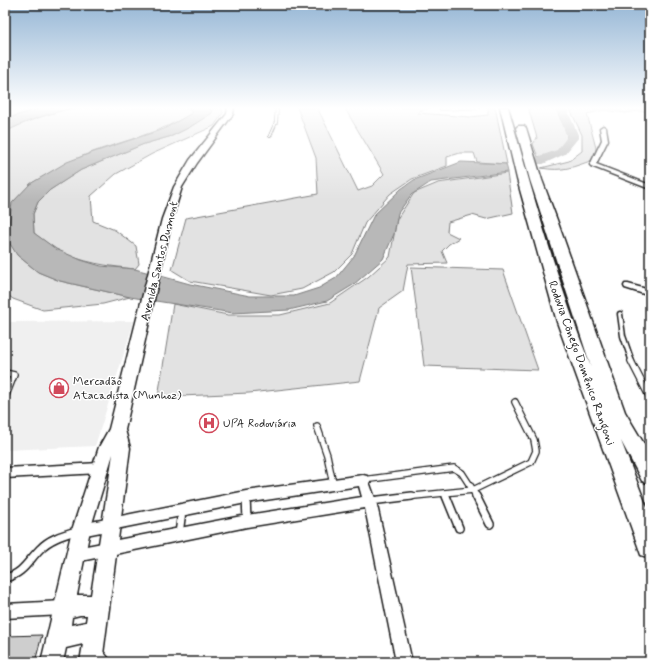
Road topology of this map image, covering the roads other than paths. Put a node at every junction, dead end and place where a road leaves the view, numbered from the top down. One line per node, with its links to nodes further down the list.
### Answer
1 (211, 138): 16 (main road, Avenida Santos Dumont)
2 (512, 138): 5 (highway, Rodovia Cônego Domênico Rangoni)
3 (523, 138): 5 (highway, Rodovia Cônego Domênico Rangoni)
4 (605, 138): 6 (street)
5 (529, 180): 19 (highway, Rodovia Cônego Domênico Rangoni); 33 (highway, Rodovia Cônego Domênico Rangoni)
6 (650, 187)
7 (628, 286): 8 (street)
8 (650, 293)
9 (620, 314): 11 (lane)
10 (5, 373): 12 (lane)
11 (647, 389): 13 (lane)
12 (5, 398)
13 (650, 398)
14 (515, 402): 22 (lane)
15 (317, 426): 21 (lane)
16 (117, 430): 17 (main road, Avenida Santos Dumont); 28 (main road, Avenida Santos Dumont)
17 (100, 468): 18 (street); 31 (main road, Avenida Santos Dumont)
18 (5, 473)
19 (650, 474)
20 (363, 480): 21 (street); 22 (lane); 25 (street)
21 (333, 485): 24 (street)
22 (473, 490): 23 (lane); 29 (lane)
23 (445, 493): 25 (lane); 30 (lane)
24 (246, 497): 26 (street); 27 (lane)
25 (370, 502): 27 (street); 44 (street)
26 (182, 510): 28 (street); 32 (lane)
27 (247, 521): 32 (street)
28 (111, 524): 31 (street); 34 (main road, Avenida Santos Dumont)
29 (490, 524)
30 (459, 528)
31 (81, 530): 35 (main road, Avenida Santos Dumont); 36 (lane)
32 (179, 534): 34 (street)
33 (650, 546)
34 (109, 548): 35 (street); 37 (main road, Avenida Santos Dumont)
35 (76, 555): 38 (main road, Avenida Santos Dumont)
36 (5, 578)
37 (98, 605): 38 (main road); 41 (main road, Avenida Santos Dumont)
38 (63, 608): 39 (street); 40 (main road, Avenida Santos Dumont)
39 (5, 611)
40 (57, 639): 41 (main road); 42 (main road, Avenida Santos Dumont)
41 (93, 646): 43 (lane)
42 (52, 662)
43 (107, 662)
44 (404, 662)

